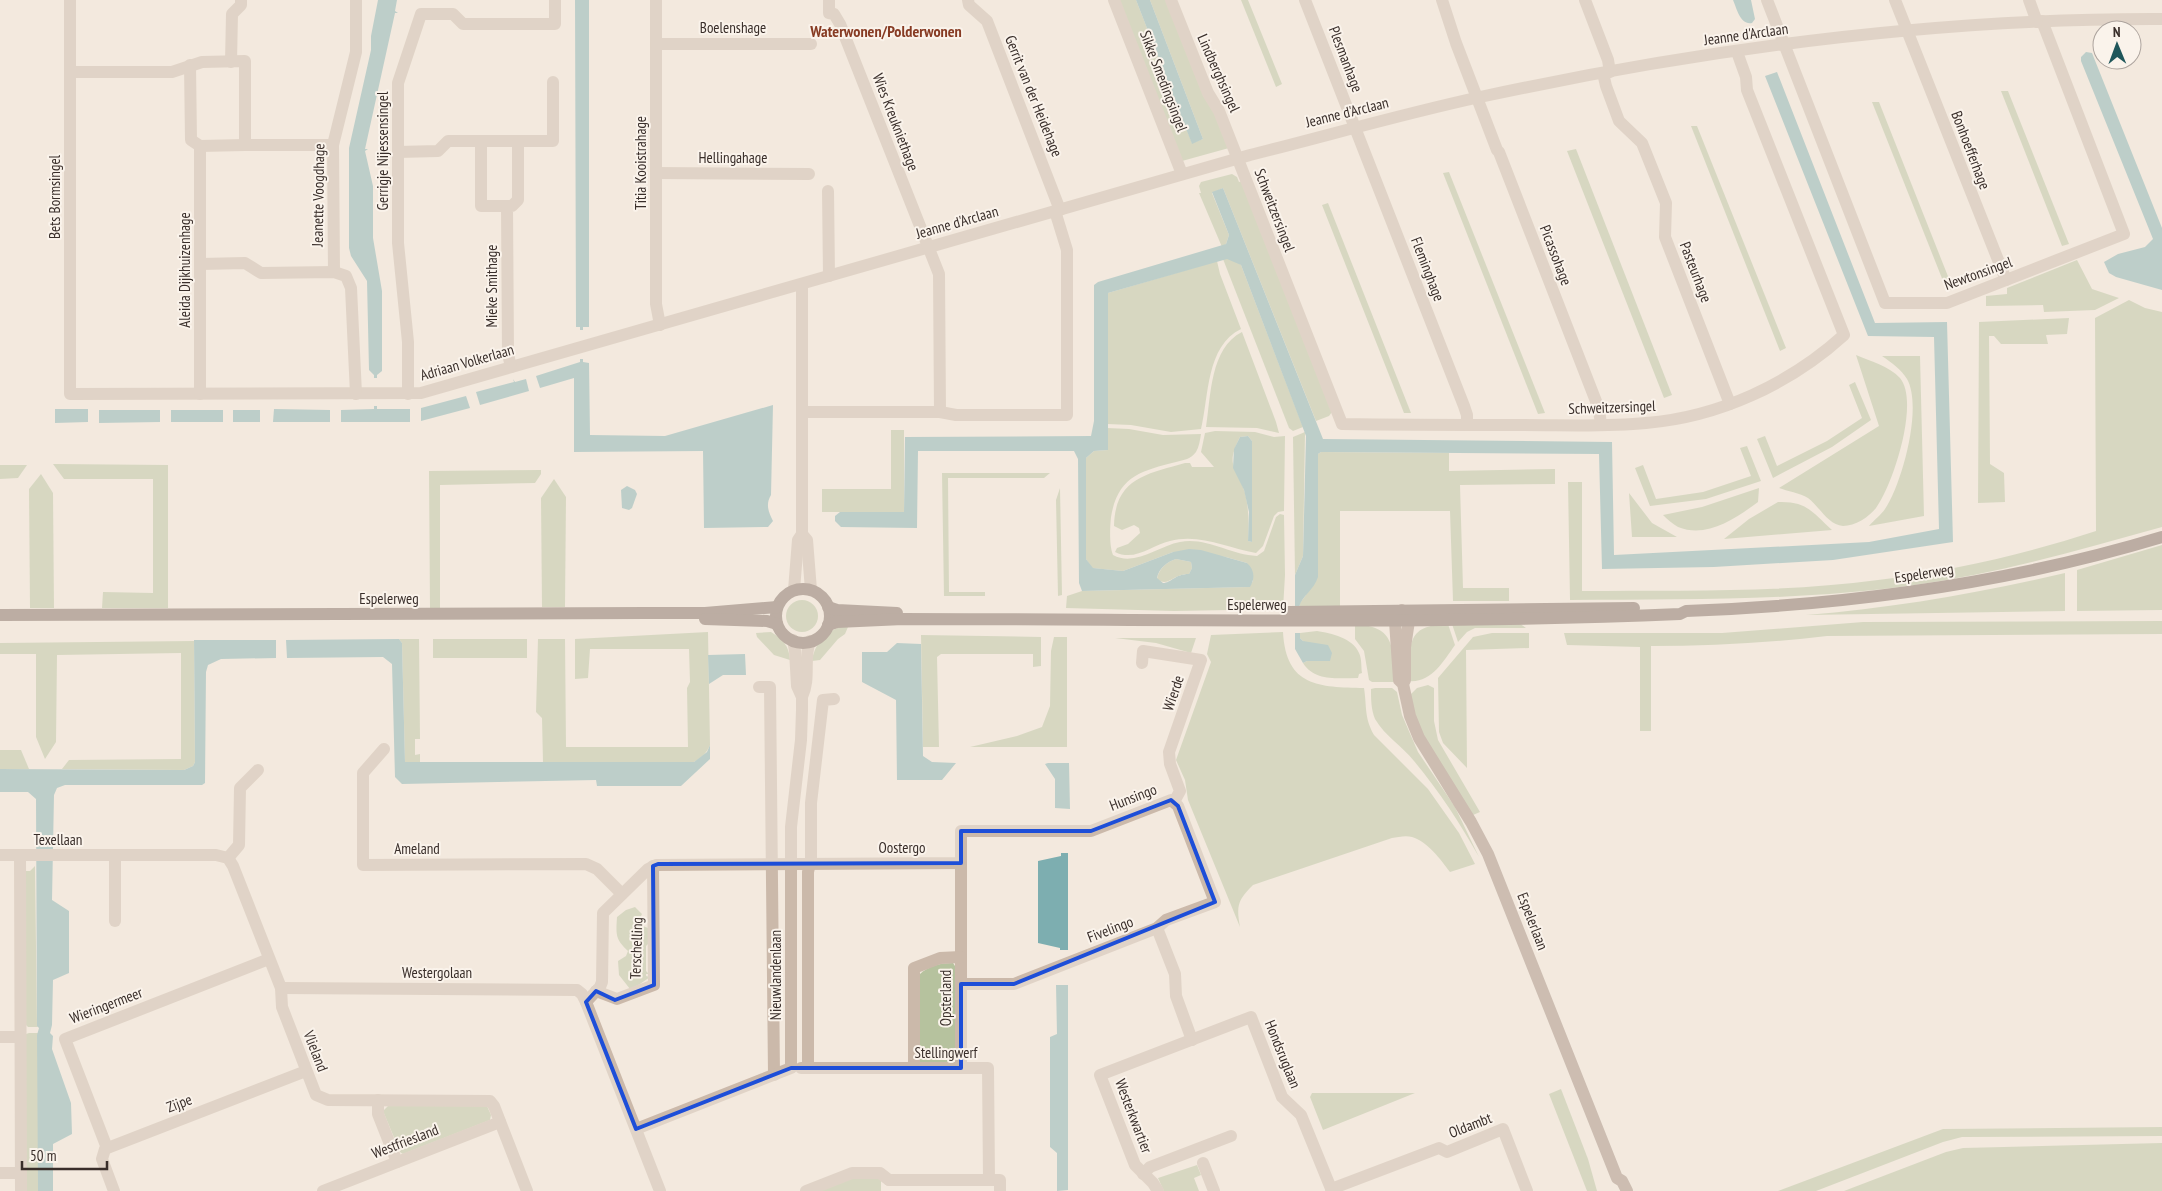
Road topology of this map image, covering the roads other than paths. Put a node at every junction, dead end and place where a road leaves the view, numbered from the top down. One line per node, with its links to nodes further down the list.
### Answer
1 (70, 0): 25 (street, Bets Bormsingel)
2 (241, 0): 23 (street)
3 (356, 0): 33 (street, Jeanette Voogdhage)
4 (555, 0): 35 (street, Gerrigje Nijessensingel)
5 (656, 0): 19 (street, Titia Kooistrahage)
6 (829, 0): 43 (street, Wies Kreukniethage)
7 (968, 0): 42 (street, Gerrit van der Heidehage)
8 (1114, 0): 39 (street, Sikke Smedingsingel)
9 (1171, 0): 36 (street, Lindberghsingel)
10 (1442, 0): 28 (street, Picassohage)
11 (1585, 0): 26 (street, Pasteurhage)
12 (1767, 0): 21 (street)
13 (1895, 0): 18 (street, Bonhoefferhage)
14 (2029, 0): 17 (street)
15 (1306, 1): 29 (street, Plesmanhage)
16 (2162, 19): 17 (street, Jeanne d'Arclaan)
17 (2039, 22): 18 (street, Jeanne d'Arclaan); 47 (street, Newtonsingel)
18 (1908, 31): 21 (street, Jeanne d'Arclaan); 47 (street, Bonhoefferhage)
19 (656, 44): 20 (street, Boelenshage); 37 (street, Titia Kooistrahage)
20 (810, 44)
21 (1784, 45): 22 (street, Jeanne d'Arclaan); 47 (street, Newtonsingel)
22 (1737, 52): 26 (street, Jeanne d'Arclaan); 55 (street, Schweitzersingel)
23 (232, 62): 24 (street); 32 (street)
24 (190, 66): 25 (street); 34 (street)
25 (70, 72): 51 (street, Bets Bormsingel)
26 (1606, 72): 28 (street, Jeanne d'Arclaan); 55 (street, Pasteurhage)
27 (553, 82): 31 (street)
28 (1476, 98): 29 (street, Jeanne d'Arclaan); 58 (street, Picassohage)
29 (1355, 127): 36 (street, Jeanne d'Arclaan); 59 (street, Fleminghage)
30 (481, 142): 31 (street); 35 (street); 41 (street)
31 (518, 142): 41 (street, Mieke Smithage)
32 (245, 145): 33 (street); 34 (street)
33 (333, 145): 45 (street, Jeanette Voogdhage)
34 (200, 146): 44 (street, Aleida Dijkhuizenhage)
35 (398, 152): 54 (street, Gerrigje Nijessensingel)
36 (1237, 158): 39 (street, Jeanne d'Arclaan); 59 (street, Schweitzersingel)
37 (656, 174): 38 (street, Hellingahage); 49 (street, Titia Kooistrahage)
38 (809, 174)
39 (1182, 174): 42 (street, Jeanne d'Arclaan)
40 (828, 191): 46 (street)
41 (508, 206): 50 (street, Mieke Smithage)
42 (1058, 210): 43 (street, Jeanne d'Arclaan); 57 (street, Gerrit van der Heidehage)
43 (928, 247): 46 (street, Jeanne d'Arclaan); 57 (street, Wies Kreukniethage)
44 (201, 264): 45 (street); 52 (street, Aleida Dijkhuizenhage)
45 (334, 272): 53 (street)
46 (829, 276): 48 (street, Jeanne d'Arclaan)
47 (2006, 280)
48 (802, 284): 49 (street, Adriaan Volkerlaan); 56 (street)
49 (660, 325): 50 (street, Adriaan Volkerlaan)
50 (511, 366): 54 (street, Adriaan Volkerlaan)
51 (70, 394): 52 (street, Adriaan Volkerlaan)
52 (200, 394): 53 (street, Adriaan Volkerlaan)
53 (356, 394): 54 (street, Adriaan Volkerlaan)
54 (408, 394)
55 (1730, 404): 58 (street, Schweitzersingel)
56 (802, 412): 57 (street); 60 (street)
57 (940, 412)
58 (1601, 424): 59 (street, Schweitzersingel)
59 (1467, 425)
60 (802, 534): 62 (street); 63 (street)
61 (2162, 537): 69 (main road, Espelerweg)
62 (794, 590): 63 (main road); 64 (main road)
63 (812, 590): 65 (main road)
64 (777, 606): 66 (main road, Espelerweg); 72 (main road)
65 (828, 607): 67 (main road, Espelerweg); 73 (main road)
66 (0, 614)
67 (1283, 616): 68 (main road, Espelerweg); 73 (main road, Espelerweg)
68 (1305, 616): 69 (main road, Espelerweg); 71 (main road, Espelerweg)
69 (1405, 616): 71 (main road); 77 (main road, Espelerlaan)
70 (0, 621): 72 (main road, Espelerweg)
71 (1395, 621): 77 (main road, Espelerlaan)
72 (777, 624): 74 (main road)
73 (828, 625): 75 (main road)
74 (793, 640): 75 (main road); 79 (street, Nieuwlandenlaan)
75 (810, 641): 79 (street, Nieuwlandenlaan)
76 (1142, 663): 83 (street, Wierde)
77 (1403, 684): 123 (main road, Espelerlaan)
78 (759, 687): 89 (street, Nieuwlandenlaan)
79 (802, 697): 90 (street, Nieuwlandenlaan)
80 (834, 700): 91 (street)
81 (384, 749): 93 (street, Ameland)
82 (258, 770): 87 (street)
83 (1174, 802): 88 (street, Hunsingo); 95 (street, Hunsingo)
84 (0, 855): 85 (street, Texellaan)
85 (20, 855): 86 (street, Texellaan); 103 (street)
86 (115, 855): 87 (street, Texellaan); 94 (street)
87 (228, 858): 97 (street)
88 (961, 863): 91 (street, Oostergo); 96 (street, Opsterland)
89 (772, 864): 90 (street); 92 (street); 110 (street, Nieuwlandenlaan)
90 (791, 864): 91 (street); 105 (street, Nieuwlandenlaan)
91 (810, 864): 106 (street)
92 (653, 866): 93 (street, Terschelling); 100 (street, Terschelling)
93 (622, 894): 100 (street, Terschelling)
94 (116, 922)
95 (1157, 928): 98 (street, Fivelingo); 104 (street, Fivelingo)
96 (961, 957): 98 (street, Opsterland); 107 (street, Opsterland)
97 (269, 959): 99 (street, Vlieland); 116 (street, Wieringermeer)
98 (961, 984): 108 (street, Opsterland)
99 (281, 988): 101 (street, Westergolaan); 109 (street, Vlieland)
100 (596, 992): 101 (street)
101 (586, 1002): 114 (street)
102 (0, 1037): 103 (street)
103 (20, 1037): 120 (street)
104 (1192, 1040): 111 (street, Hondsruglaan); 125 (street, Hondsruglaan)
105 (791, 1068): 106 (street, Stellingwerf); 110 (street)
106 (808, 1068): 107 (street, Stellingwerf)
107 (914, 1068): 108 (street, Stellingwerf)
108 (961, 1068): 122 (street, Stellingwerf)
109 (306, 1071): 112 (street, Vlieland); 116 (street, Zijpe)
110 (774, 1075): 114 (street)
111 (1100, 1075): 121 (street, Westerkwartier)
112 (378, 1100): 113 (street, Vlieland); 117 (street)
113 (500, 1122): 117 (street, Westfriesland); 129 (street)
114 (636, 1129): 130 (street)
115 (1231, 1136): 121 (street)
116 (107, 1148): 127 (street)
117 (397, 1162): 128 (street, Westfriesland)
118 (1203, 1163): 134 (street)
119 (0, 1173): 120 (street)
120 (21, 1173): 126 (street)
121 (1143, 1174): 133 (street, Westerkwartier)
122 (989, 1180): 124 (street); 132 (street)
123 (1618, 1184): 136 (main road, Espelerlaan)
124 (889, 1186): 131 (street)
125 (1331, 1190): 135 (street, Oldambt)
126 (21, 1191)
127 (114, 1191)
128 (323, 1191)
129 (527, 1191)
130 (660, 1191)
131 (806, 1191)
132 (1000, 1191)
133 (1158, 1191)
134 (1214, 1191)
135 (1527, 1191)
136 (1627, 1191)

